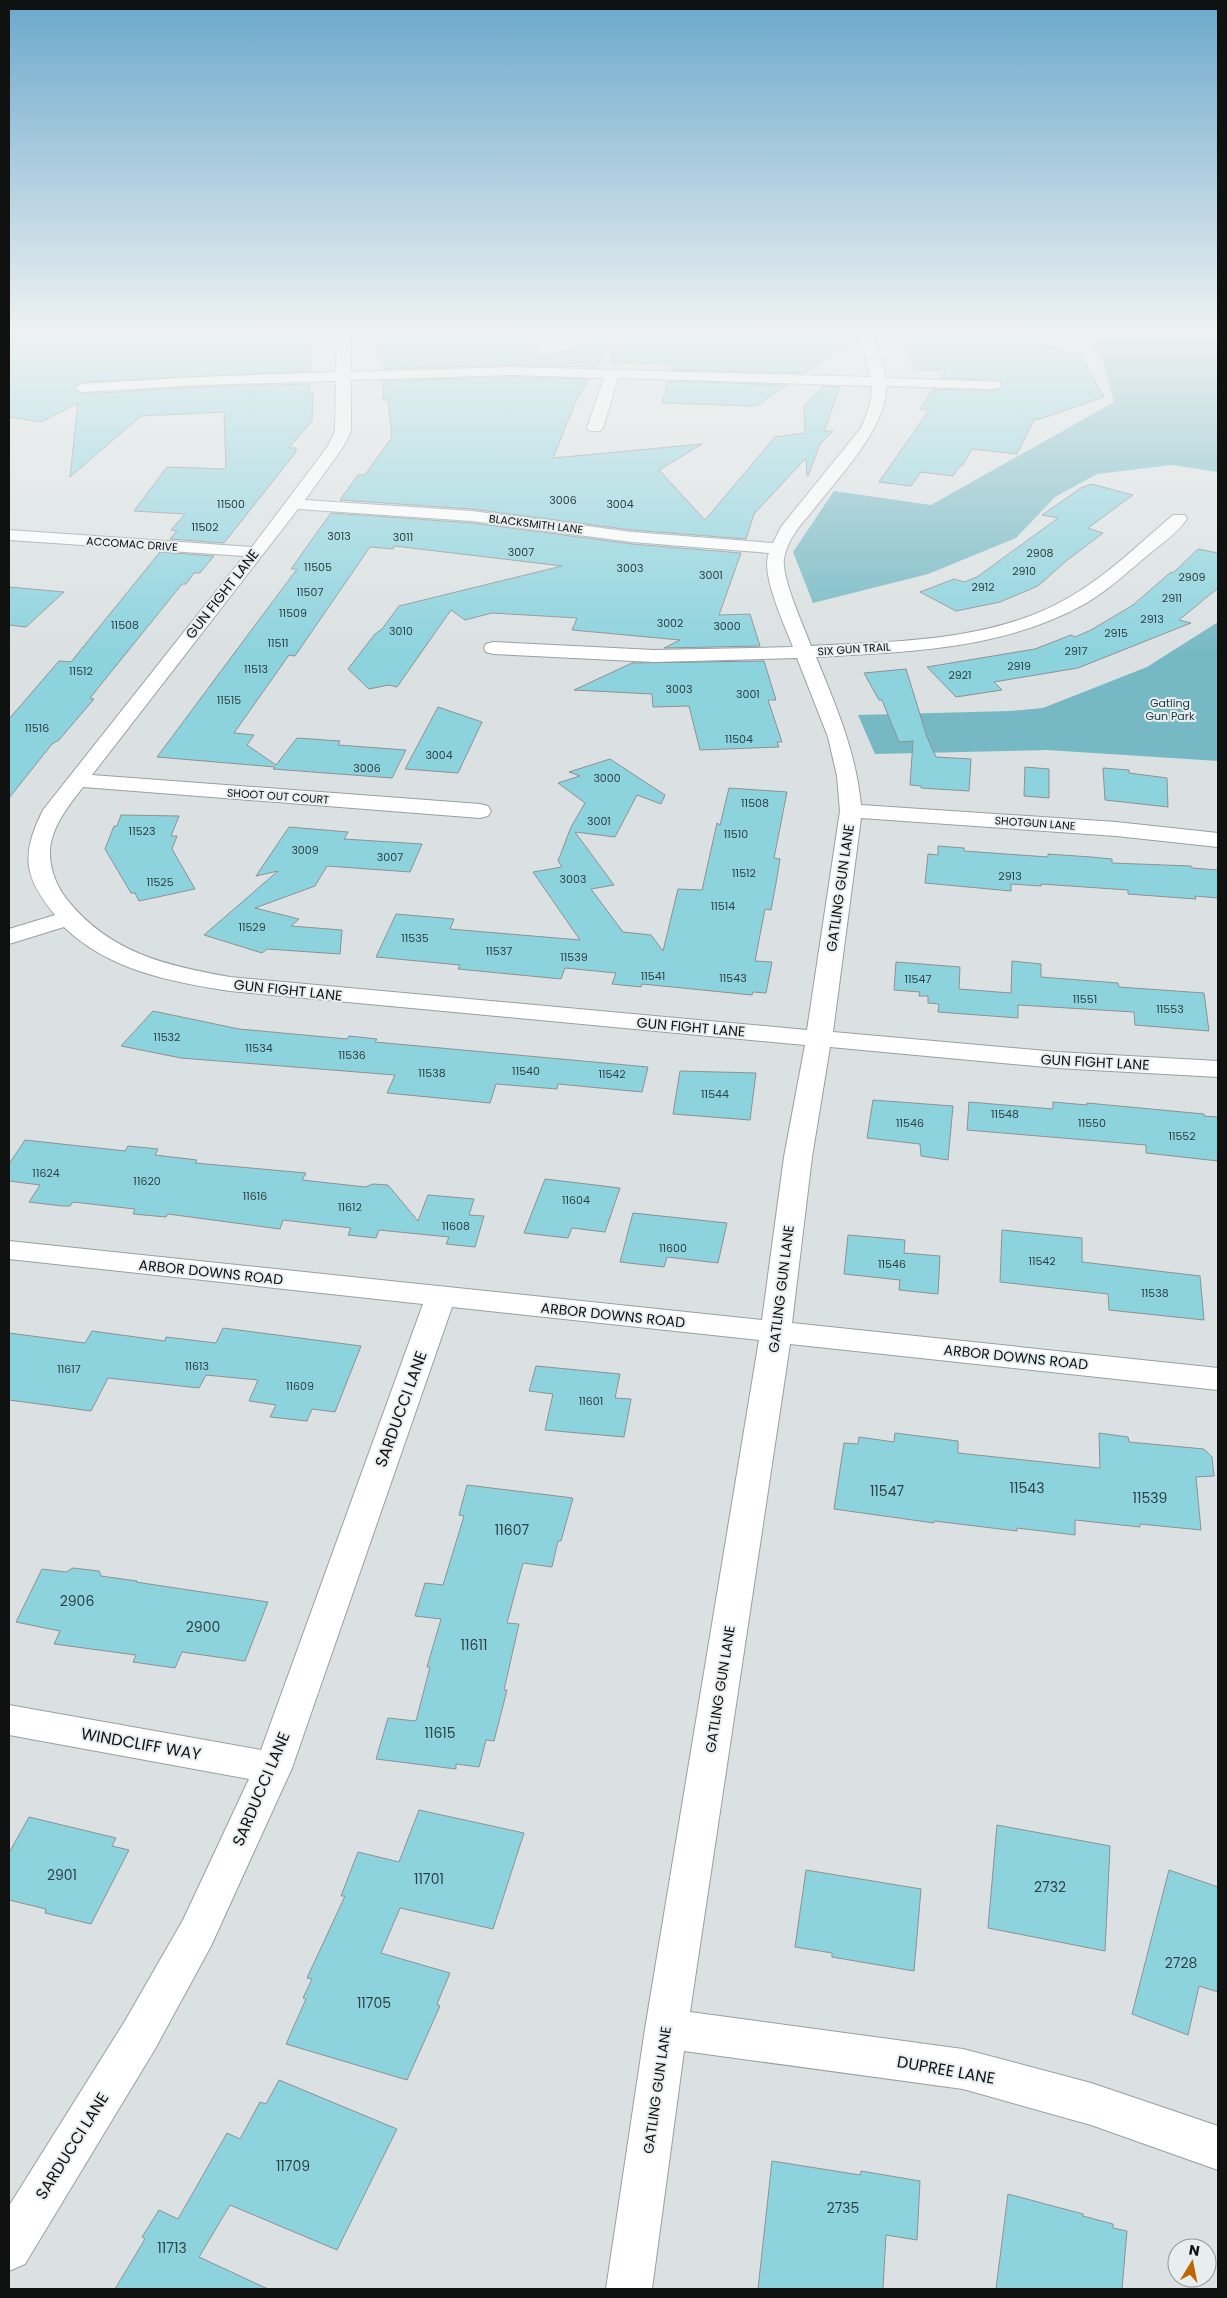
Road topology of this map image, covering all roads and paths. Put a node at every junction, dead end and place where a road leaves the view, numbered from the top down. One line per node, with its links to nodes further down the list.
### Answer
1 (340, 438): 3 (street, GUN FIGHT LANE)
2 (860, 438): 6 (street, GATLING GUN LANE)
3 (294, 504): 6 (street, BLACKSMITH LANE); 7 (street, GUN FIGHT LANE)
4 (1179, 519): 9 (street, SIX GUN TRAIL)
5 (9, 535): 7 (street, ACCOMAC DRIVE)
6 (778, 549): 9 (street, GATLING GUN LANE)
7 (256, 552): 10 (street, GUN FIGHT LANE)
8 (493, 648): 9 (street, SIX GUN TRAIL)
9 (804, 652): 12 (street, GATLING GUN LANE)
10 (76, 780): 11 (street, SHOOT OUT COURT); 14 (street, GUN FIGHT LANE)
11 (480, 811)
12 (851, 811): 13 (street, SHOTGUN LANE); 16 (street, GATLING GUN LANE)
13 (1218, 840)
14 (67, 919): 15 (street); 16 (street, GUN FIGHT LANE)
15 (9, 937)
16 (819, 1038): 17 (street, GUN FIGHT LANE); 20 (street, GATLING GUN LANE)
17 (1218, 1069)
18 (9, 1250): 19 (street, ARBOR DOWNS ROAD)
19 (441, 1297): 20 (street, ARBOR DOWNS ROAD); 23 (street, SARDUCCI LANE)
20 (776, 1332): 21 (street, ARBOR DOWNS ROAD); 24 (street, GATLING GUN LANE)
21 (1218, 1379)
22 (9, 1720): 23 (street, WINDCLIFF WAY)
23 (272, 1768): 26 (street, SARDUCCI LANE)
24 (666, 2029): 25 (street, DUPREE LANE); 27 (street, GATLING GUN LANE)
25 (1218, 2148)
26 (9, 2248)
27 (629, 2289)

